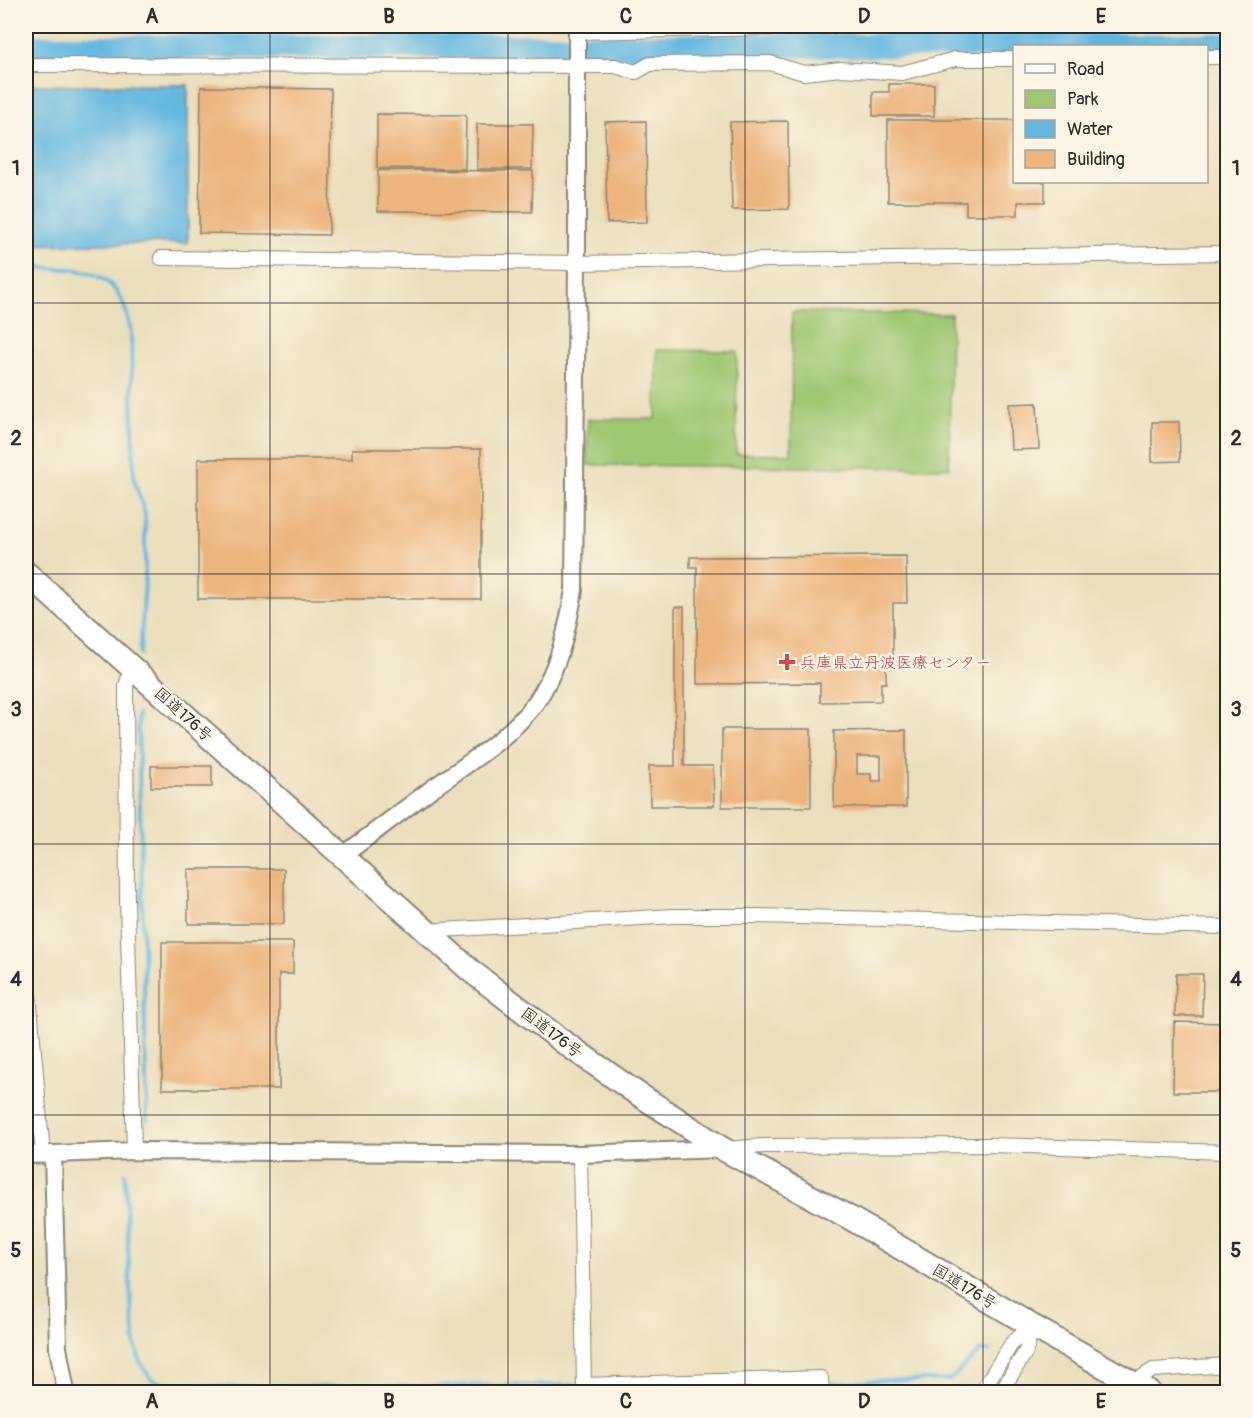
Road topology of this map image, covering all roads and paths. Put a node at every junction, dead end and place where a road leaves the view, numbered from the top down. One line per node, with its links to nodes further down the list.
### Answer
1 (825, 26): 2 (street); 3 (street)
2 (860, 26)
3 (577, 29): 7 (street)
4 (1208, 57): 5 (street)
5 (1227, 57)
6 (1013, 59): 7 (street)
7 (577, 62): 8 (street); 11 (street)
8 (26, 65)
9 (1227, 253): 11 (street)
10 (161, 258): 11 (street)
11 (577, 263): 14 (street)
12 (26, 573): 13 (highway, 国道176号)
13 (132, 667): 14 (highway, 国道176号); 19 (street)
14 (342, 856): 16 (highway, 国道176号)
15 (1227, 927): 16 (street)
16 (425, 931): 18 (highway, 国道176号)
17 (26, 960): 21 (street)
18 (723, 1149): 20 (street); 22 (street); 24 (highway, 国道176号)
19 (134, 1151): 21 (street); 22 (street)
20 (1227, 1152)
21 (48, 1154): 23 (street); 28 (street)
22 (580, 1154): 26 (street)
23 (26, 1155)
24 (1032, 1326): 27 (highway, 国道176号); 29 (street); 30 (street)
25 (1227, 1365): 27 (street)
26 (822, 1385)
27 (1141, 1388)
28 (66, 1392)
29 (981, 1392)
30 (1000, 1392)

